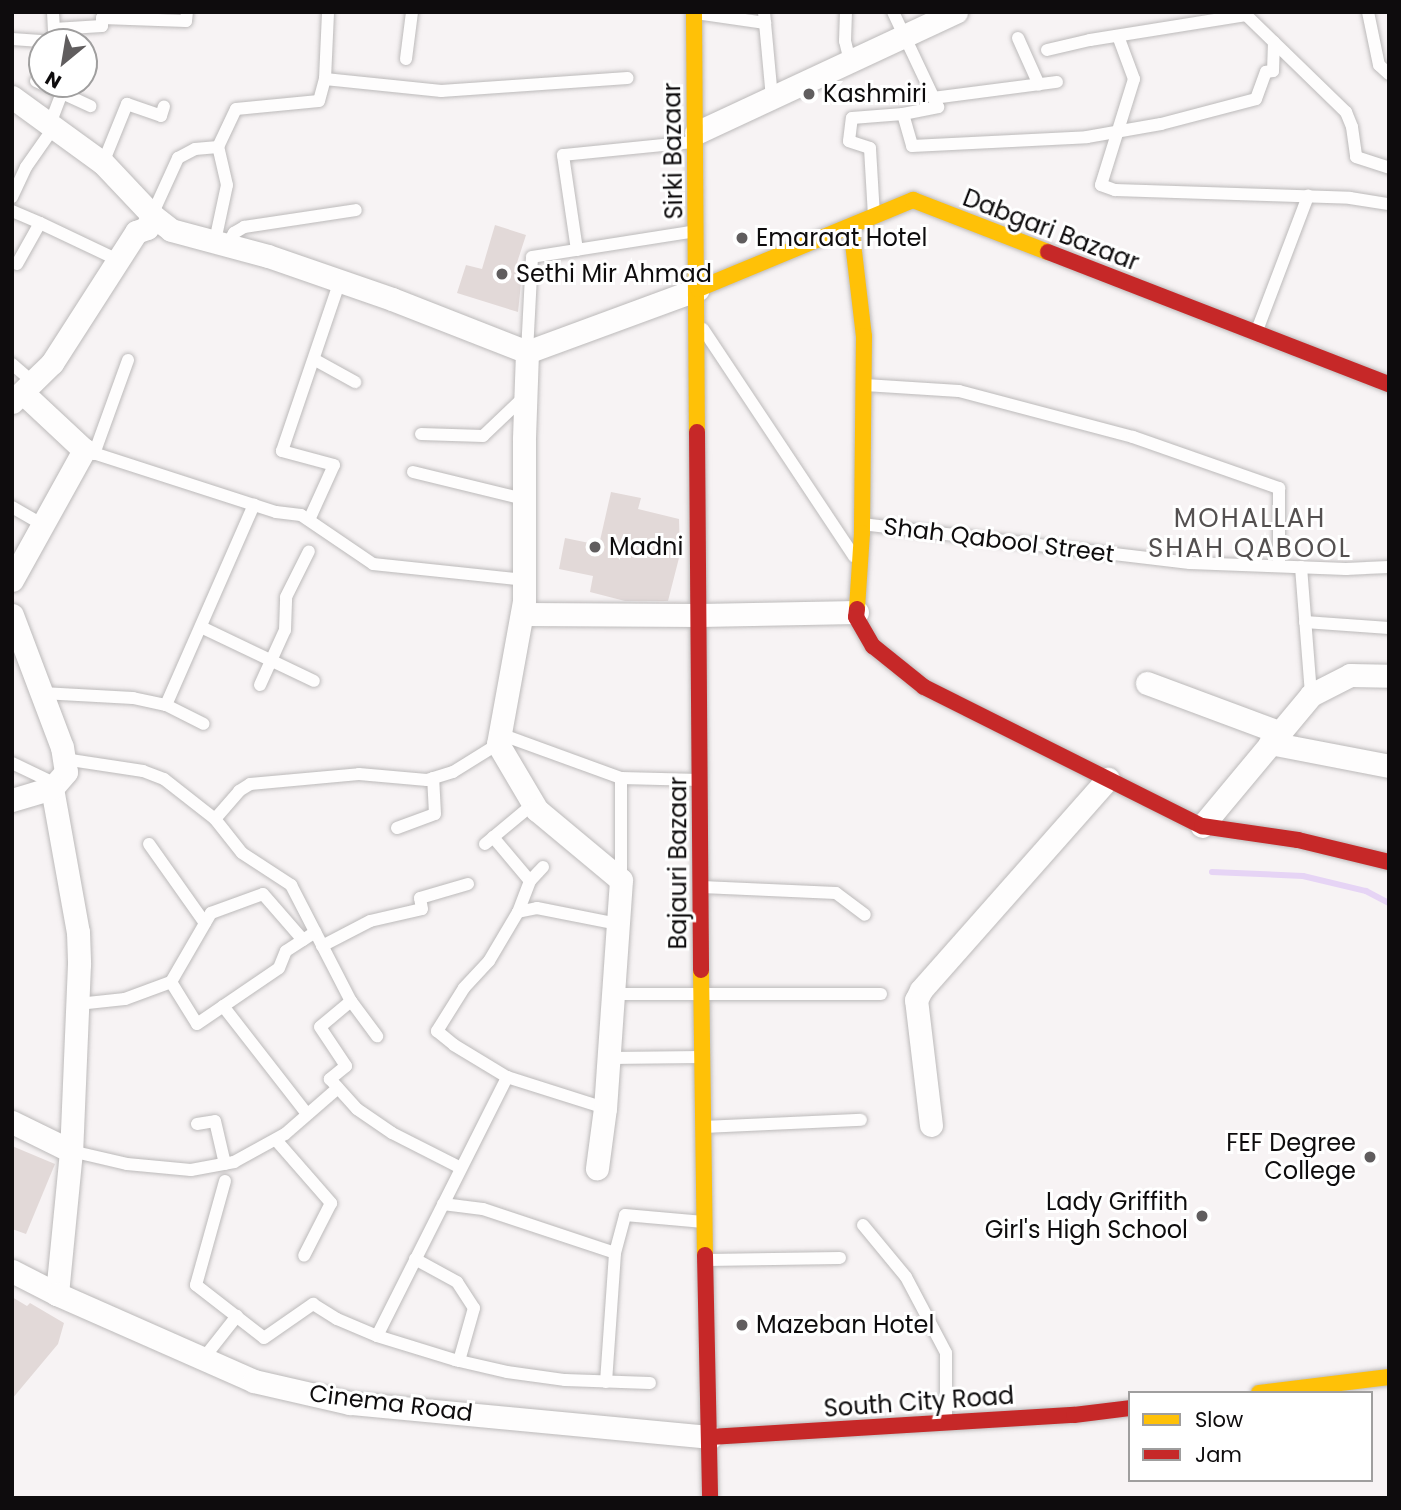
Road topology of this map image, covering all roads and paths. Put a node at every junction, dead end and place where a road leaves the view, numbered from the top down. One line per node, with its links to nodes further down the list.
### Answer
1 (187, 12): 11 (lane)
2 (328, 12): 21 (lane)
3 (412, 12): 17 (lane)
4 (694, 12): 10 (lane); 34 (main road, Sirki Bazaar)
5 (846, 12): 18 (lane)
6 (893, 12): 12 (lane)
7 (956, 12): 12 (street)
8 (1368, 12): 19 (lane)
9 (1244, 14): 13 (lane); 15 (lane)
10 (764, 18): 27 (lane)
11 (70, 28)
12 (904, 36): 18 (street); 28 (lane)
13 (1118, 36): 16 (lane); 33 (lane)
14 (1018, 37): 23 (lane)
15 (1274, 42): 33 (lane); 37 (lane)
16 (1047, 50)
17 (406, 59)
18 (850, 61): 27 (street)
19 (1389, 74)
20 (628, 78): 21 (lane)
21 (325, 79): 35 (lane)
22 (1057, 82): 23 (lane)
23 (1039, 85): 28 (lane)
24 (12, 97): 32 (street)
25 (60, 98): 32 (lane)
26 (73, 98): 29 (lane)
27 (772, 98): 34 (street)
28 (933, 98): 31 (lane)
29 (90, 106)
30 (164, 106): 36 (lane)
31 (903, 114): 33 (lane); 44 (lane)
32 (52, 126): 36 (street); 39 (lane)
33 (1116, 131): 38 (lane)
34 (696, 137): 47 (main road, Sirki Bazaar); 49 (lane)
35 (218, 146): 43 (lane); 48 (lane)
36 (103, 163): 43 (street)
37 (1389, 167)
38 (1308, 196): 40 (lane); 55 (lane)
39 (12, 197)
40 (1389, 204)
41 (356, 210): 48 (lane)
42 (12, 211): 45 (lane)
43 (152, 215): 48 (street); 50 (street)
44 (874, 216): 46 (main road, Dabgari Bazaar); 55 (main road, Dabgari Bazaar)
45 (40, 223): 50 (lane); 51 (lane)
46 (851, 226): 53 (main road, Dabgari Bazaar); 62 (main road)
47 (697, 231): 49 (lane); 53 (main road, Sirki Bazaar)
48 (221, 243): 52 (street)
49 (577, 250): 56 (lane)
50 (118, 260): 63 (street)
51 (17, 264)
52 (340, 281): 56 (street); 58 (lane)
53 (698, 289): 54 (main road, Bajauri Bazaar); 56 (street)
54 (698, 322): 75 (lane); 84 (main road, Bajauri Bazaar)
55 (1255, 334): 61 (main road, Dabgari Bazaar)
56 (527, 352): 64 (street)
57 (128, 360): 66 (lane)
58 (315, 360): 60 (lane); 71 (lane)
59 (12, 364): 63 (lane)
60 (355, 382)
61 (1389, 384)
62 (863, 385): 73 (main road); 76 (lane)
63 (23, 392): 66 (street)
64 (526, 396): 65 (lane); 68 (street)
65 (421, 434)
66 (89, 452): 69 (lane); 72 (street)
67 (413, 472): 68 (lane)
68 (524, 499): 80 (street)
69 (254, 505): 71 (lane); 86 (lane)
70 (12, 507): 72 (lane)
71 (309, 520): 80 (lane)
72 (42, 524): 79 (street)
73 (862, 524): 75 (main road); 76 (lane, Shah Qabool Street)
74 (309, 551): 88 (lane)
75 (860, 565): 81 (main road)
76 (1279, 566): 78 (lane, Shah Qabool Street)
77 (1389, 566): 78 (lane, Shah Qabool Street)
78 (1301, 567): 85 (lane)
79 (12, 580)
80 (524, 580): 82 (street)
81 (857, 612): 84 (street); 104 (main road)
82 (523, 614): 84 (street); 98 (street)
83 (12, 615): 93 (street)
84 (700, 615): 105 (main road, Bajauri Bazaar)
85 (1305, 622): 87 (lane); 94 (lane)
86 (201, 627): 88 (lane); 95 (lane)
87 (1389, 628)
88 (271, 660): 90 (lane); 92 (lane)
89 (1389, 676): 94 (street)
90 (314, 681)
91 (1147, 683): 97 (street)
92 (260, 685)
93 (42, 693): 95 (lane); 99 (street)
94 (1311, 695): 97 (street)
95 (166, 705): 96 (lane)
96 (204, 724)
97 (1274, 738): 101 (street); 110 (street)
98 (499, 739): 102 (lane); 103 (lane); 108 (street)
99 (64, 760): 106 (street); 109 (lane)
100 (12, 762): 106 (lane)
101 (1389, 766)
102 (433, 778): 109 (lane); 111 (lane)
103 (621, 778): 105 (lane); 115 (lane)
104 (1108, 779): 110 (main road); 143 (street)
105 (701, 780): 118 (main road, Bajauri Bazaar)
106 (54, 786): 107 (street); 131 (street)
107 (12, 800)
108 (533, 804): 115 (street); 116 (lane)
109 (215, 819): 123 (lane)
110 (1202, 826): 113 (main road)
111 (397, 828)
112 (149, 844): 121 (lane)
113 (1389, 862)
114 (543, 867): 116 (lane)
115 (621, 880): 122 (street)
116 (530, 881): 119 (lane)
117 (468, 884): 125 (lane)
118 (701, 887): 120 (lane); 129 (main road, Bajauri Bazaar)
119 (518, 912): 122 (lane); 136 (lane)
120 (865, 915)
121 (205, 923): 124 (lane); 126 (lane)
122 (618, 924): 127 (street)
123 (315, 932): 124 (lane); 125 (lane)
124 (303, 940): 132 (lane)
125 (322, 946): 130 (lane)
126 (171, 982): 131 (lane); 132 (lane)
127 (613, 993): 129 (lane); 135 (street)
128 (881, 994): 129 (lane)
129 (702, 995): 134 (main road, Bajauri Bazaar)
130 (351, 1001): 133 (lane); 137 (lane)
131 (78, 1004): 146 (street)
132 (223, 1006): 139 (lane)
133 (377, 1036)
134 (702, 1057): 135 (lane); 144 (main road, Bajauri Bazaar)
135 (609, 1058): 138 (street)
136 (507, 1077): 138 (lane); 148 (lane)
137 (338, 1088): 139 (lane); 148 (lane)
138 (605, 1108): 149 (street)
139 (307, 1114): 145 (lane)
140 (860, 1120): 144 (lane)
141 (12, 1122): 146 (street)
142 (197, 1124): 147 (lane)
143 (931, 1125)
144 (702, 1128): 152 (main road, Bajauri Bazaar)
145 (276, 1140): 147 (lane); 155 (lane)
146 (71, 1151): 147 (lane); 160 (street)
147 (225, 1164)
148 (461, 1168): 151 (lane)
149 (597, 1168)
150 (225, 1181): 161 (lane)
151 (443, 1204): 154 (lane); 157 (lane)
152 (704, 1222): 154 (lane); 158 (main road, Bajauri Bazaar)
153 (863, 1226): 170 (lane)
154 (615, 1253): 166 (lane)
155 (304, 1256)
156 (840, 1258): 158 (lane)
157 (415, 1259): 162 (lane); 164 (lane)
158 (705, 1260): 171 (main road, Bajauri Bazaar)
159 (12, 1271): 160 (street, Cinema Road)
160 (57, 1294): 163 (street, Cinema Road)
161 (237, 1316): 162 (lane); 163 (lane)
162 (377, 1336): 164 (lane)
163 (203, 1359): 171 (street, Cinema Road)
164 (459, 1361): 166 (lane)
165 (1389, 1377): 168 (main road)
166 (606, 1382): 167 (lane)
167 (650, 1383)
168 (1275, 1391)
169 (1128, 1408): 170 (main road, South City Road)
170 (946, 1423): 171 (main road, South City Road)
171 (710, 1437): 172 (main road, Bajauri Bazaar)
172 (710, 1498)

